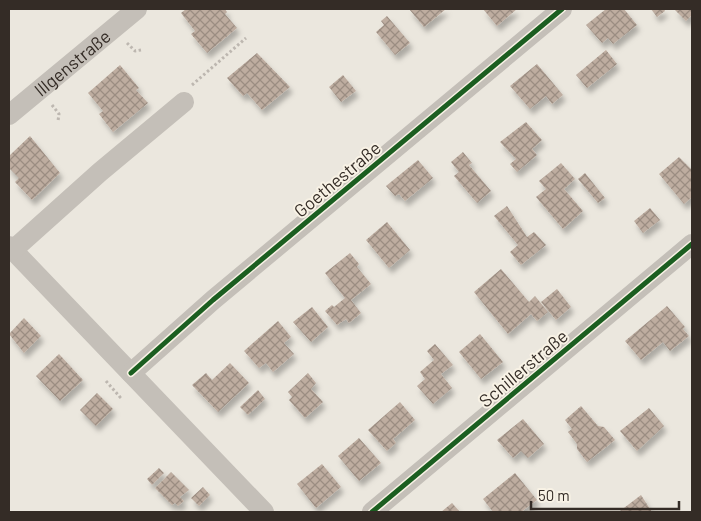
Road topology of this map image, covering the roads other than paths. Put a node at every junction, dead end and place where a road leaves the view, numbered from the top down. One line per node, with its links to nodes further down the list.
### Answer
1 (137, 9): 4 (street, Illgenstraße)
2 (562, 9): 7 (street, Goethestraße)
3 (185, 96): 6 (street)
4 (9, 115)
5 (692, 244): 9 (street, Schillerstraße)
6 (11, 248): 7 (street)
7 (131, 373): 8 (street)
8 (264, 512)
9 (372, 512)

